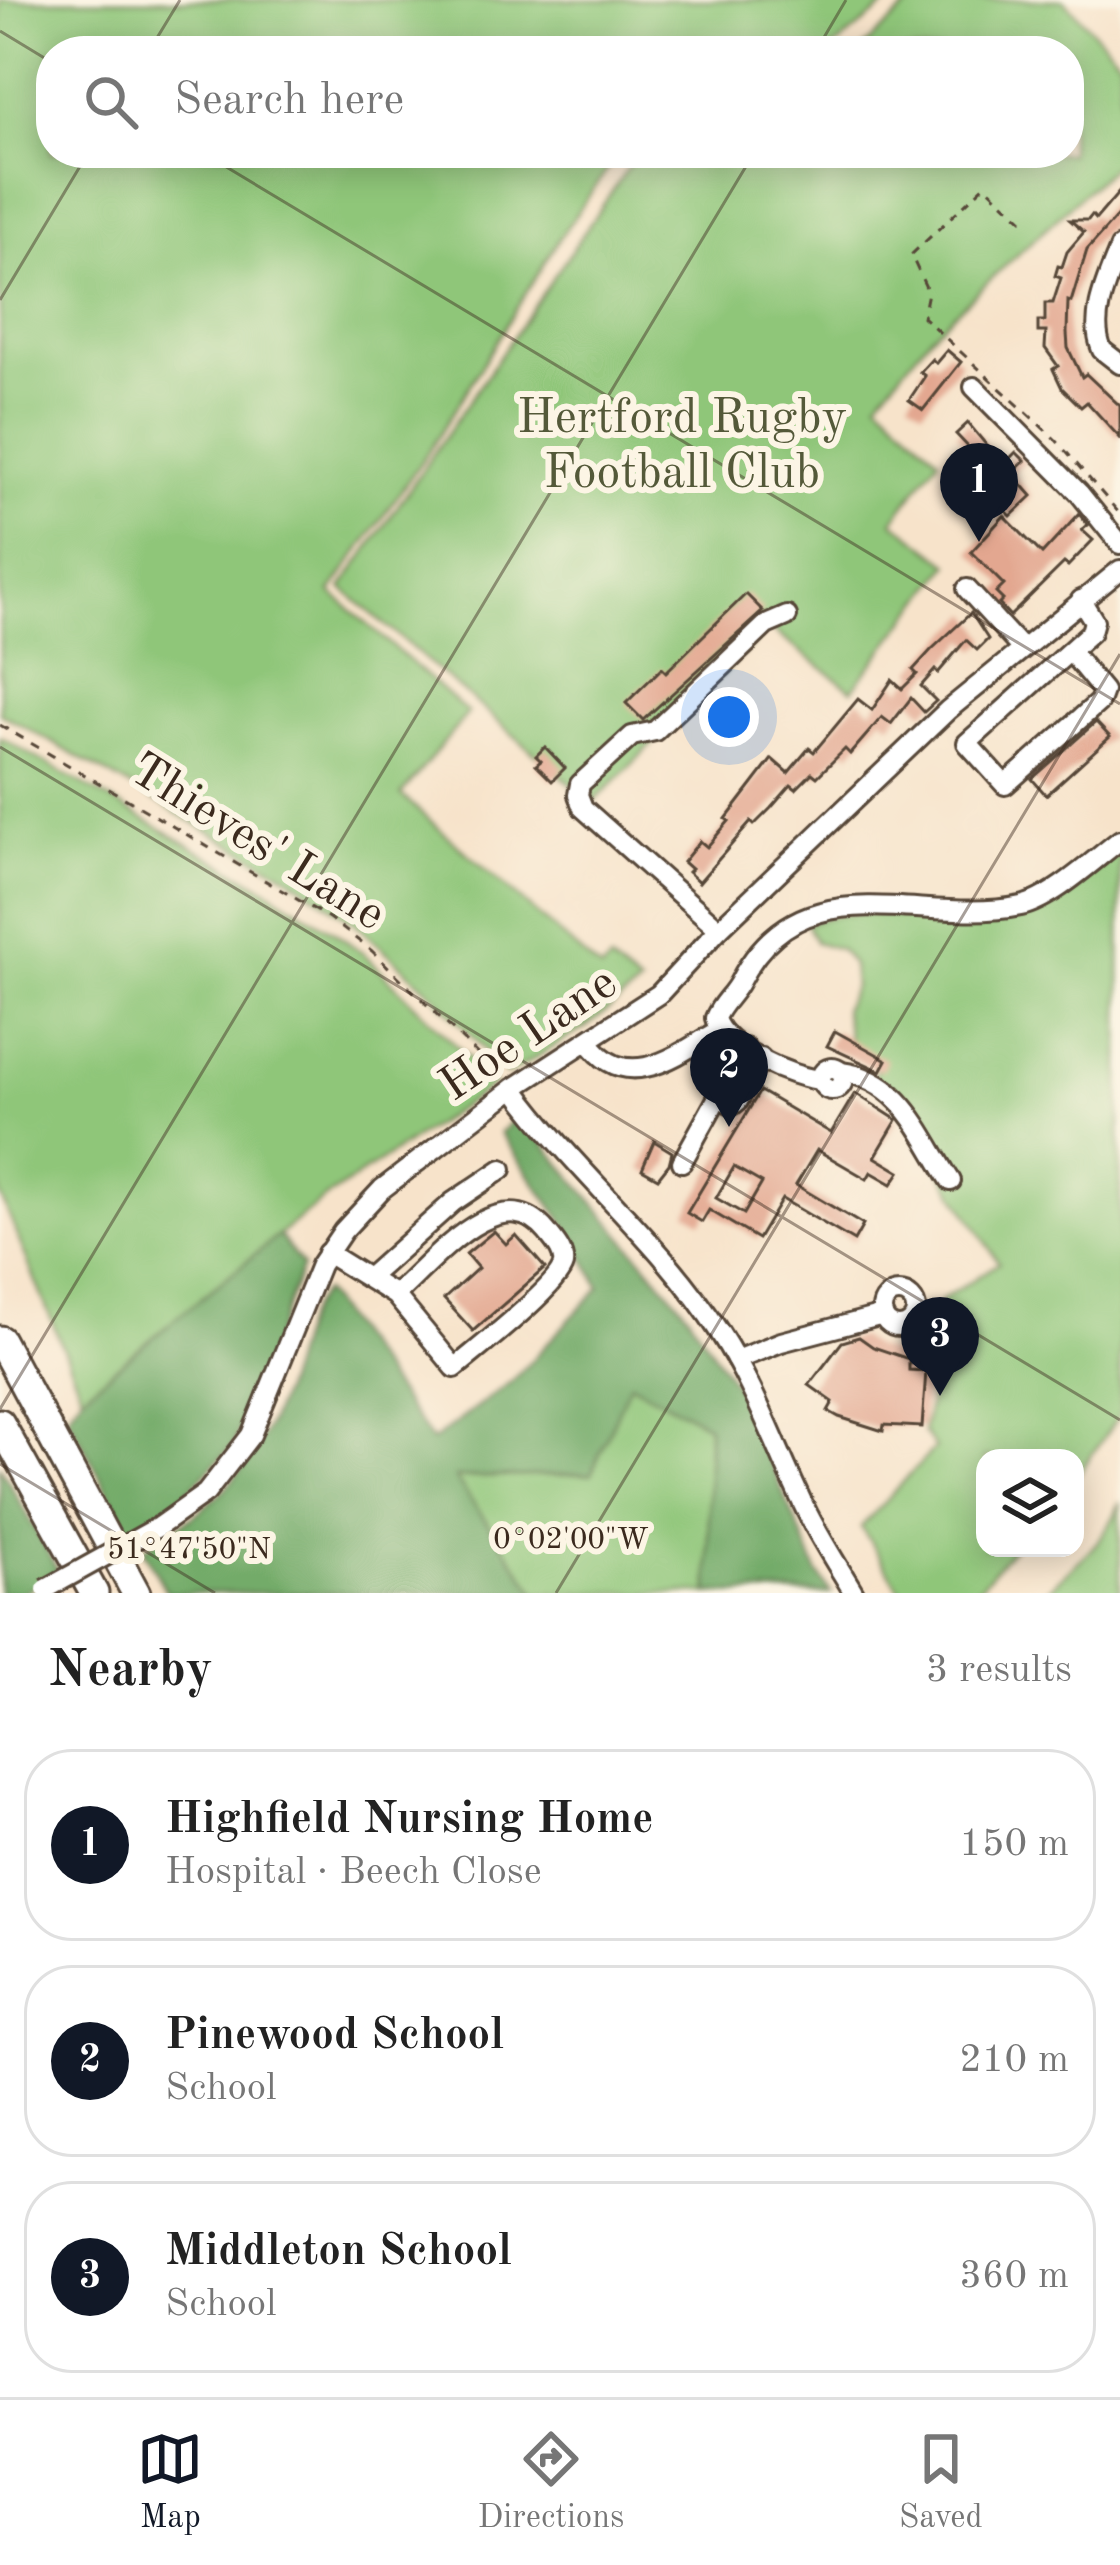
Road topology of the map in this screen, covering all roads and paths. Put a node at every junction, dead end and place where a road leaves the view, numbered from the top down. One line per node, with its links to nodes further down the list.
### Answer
1 (1023, 220): 5 (path)
2 (1120, 247): 3 (street)
3 (1120, 364)
4 (974, 387): 6 (street)
5 (1120, 514)
6 (1120, 544)
7 (1120, 570): 9 (street, Hoe Lane)
8 (967, 589): 11 (street)
9 (1082, 600): 11 (street, Hoe Lane); 12 (street)
10 (787, 616): 15 (street)
11 (1021, 648): 15 (street, Hoe Lane)
12 (1070, 651): 12 (street)
13 (0, 725): 19 (path, Thieves' Lane)
14 (1120, 840): 16 (street)
15 (719, 929): 17 (street, Hoe Lane)
16 (718, 1030): 17 (street); 18 (street)
17 (588, 1041): 19 (street, Hoe Lane)
18 (753, 1053): 20 (street); 22 (street)
19 (514, 1088): 23 (street, Hoe Lane); 29 (street)
20 (682, 1162)
21 (502, 1169): 24 (street)
22 (951, 1181)
23 (327, 1253): 24 (street); 32 (street, Hoe Lane, bridge)
24 (368, 1278): 25 (street)
25 (395, 1295): 25 (street)
26 (883, 1315): 29 (street)
27 (0, 1327): 30 (highway)
28 (0, 1340): 30 (highway)
29 (736, 1360): 35 (street)
30 (19, 1378): 34 (highway)
31 (0, 1423): 33 (highway)
32 (43, 1591)
33 (94, 1593)
34 (136, 1593)
35 (854, 1593)

